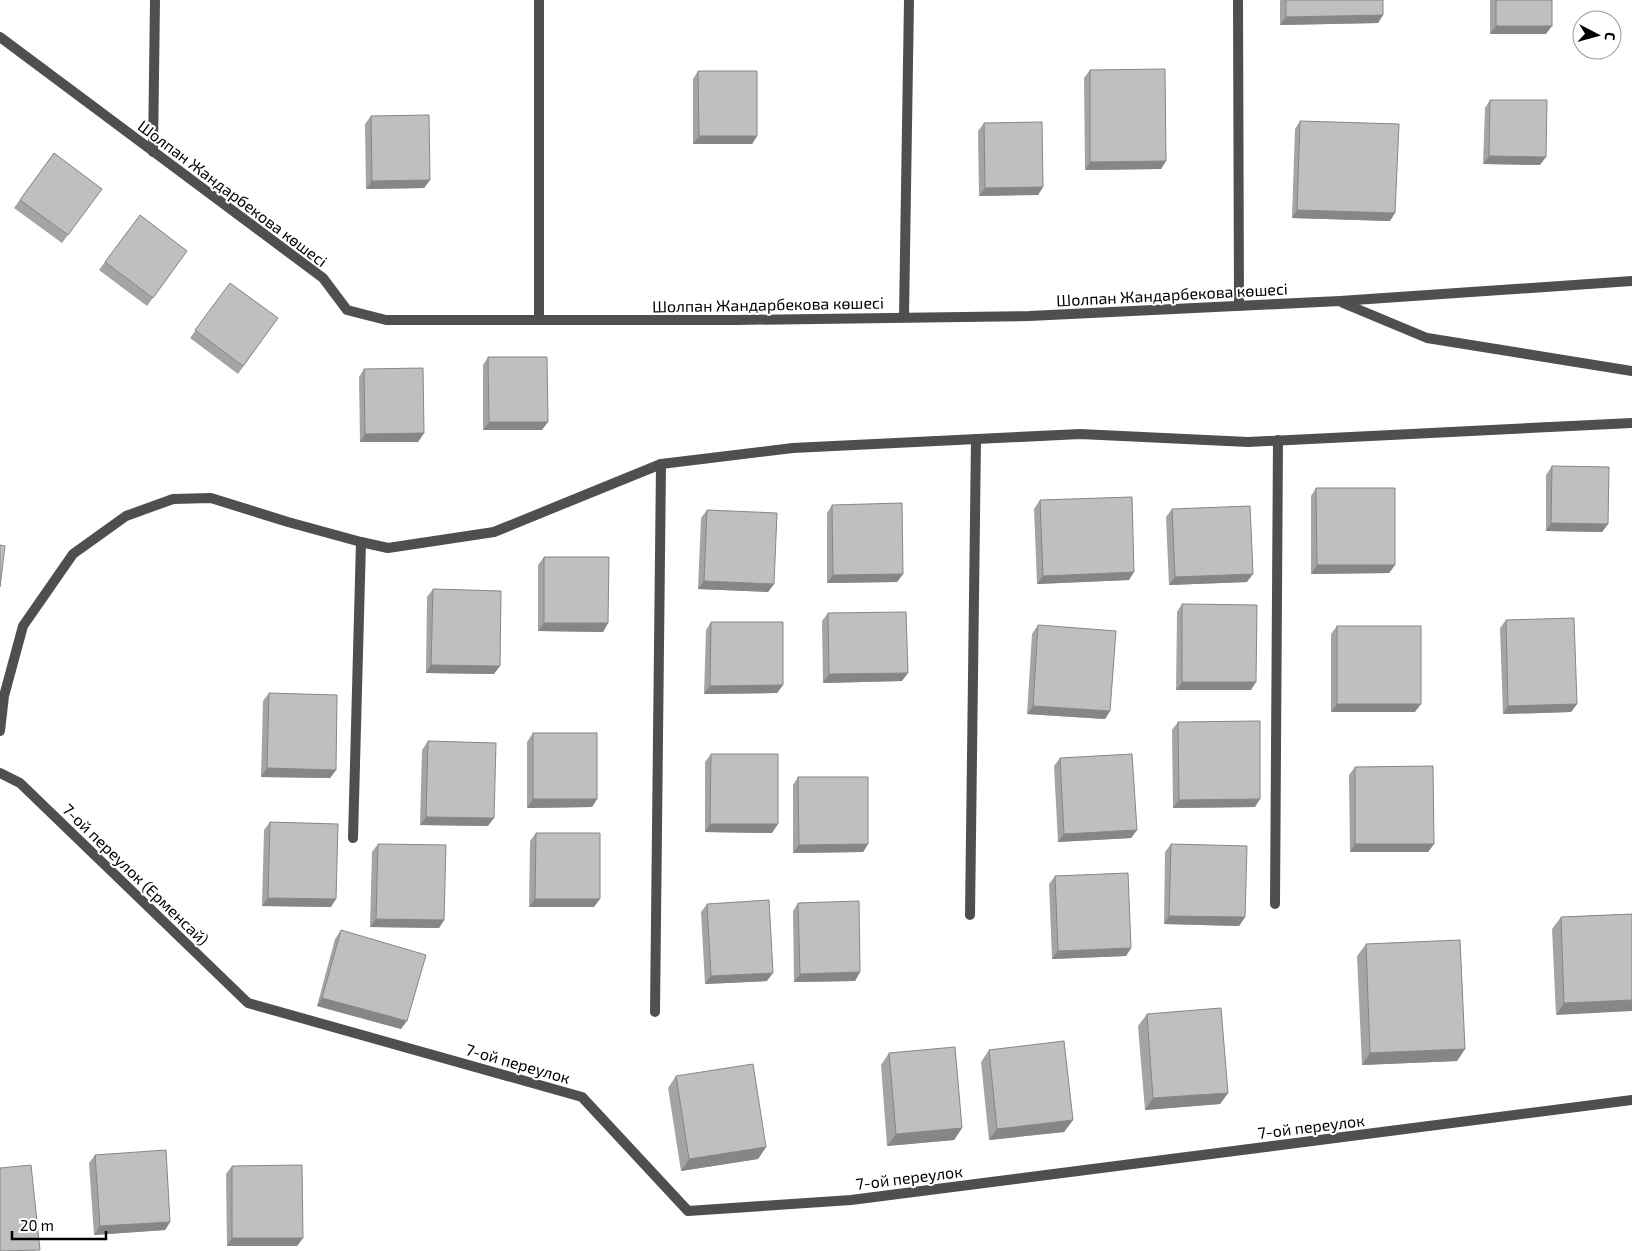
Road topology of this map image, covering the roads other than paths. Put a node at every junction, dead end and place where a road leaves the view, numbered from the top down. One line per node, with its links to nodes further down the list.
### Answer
1 (155, 0): 6 (street)
2 (539, 0): 11 (street)
3 (909, 0): 10 (street)
4 (1238, 0): 9 (street)
5 (0, 37): 6 (street, Шолпан Жандарбекова көшесі)
6 (153, 152): 11 (street, Шолпан Жандарбекова көшесі)
7 (1632, 281): 8 (street, Шолпан Жандарбекова көшесі)
8 (1340, 301): 9 (street, Шолпан Жандарбекова көшесі); 12 (street)
9 (1239, 306): 10 (street, Шолпан Жандарбекова көшесі)
10 (904, 317): 11 (street, Шолпан Жандарбекова көшесі)
11 (539, 320)
12 (1632, 372)
13 (1632, 423): 15 (street)
14 (976, 439): 15 (street); 16 (street); 22 (street)
15 (1278, 440): 21 (street)
16 (661, 464): 17 (street); 24 (street)
17 (361, 542): 18 (street); 20 (street)
18 (0, 730)
19 (0, 773): 23 (street, 7-ой переулок (Ерменсай))
20 (352, 838)
21 (1275, 904)
22 (970, 915)
23 (248, 1003): 25 (street, 7-ой переулок)
24 (655, 1012)
25 (1632, 1100)

